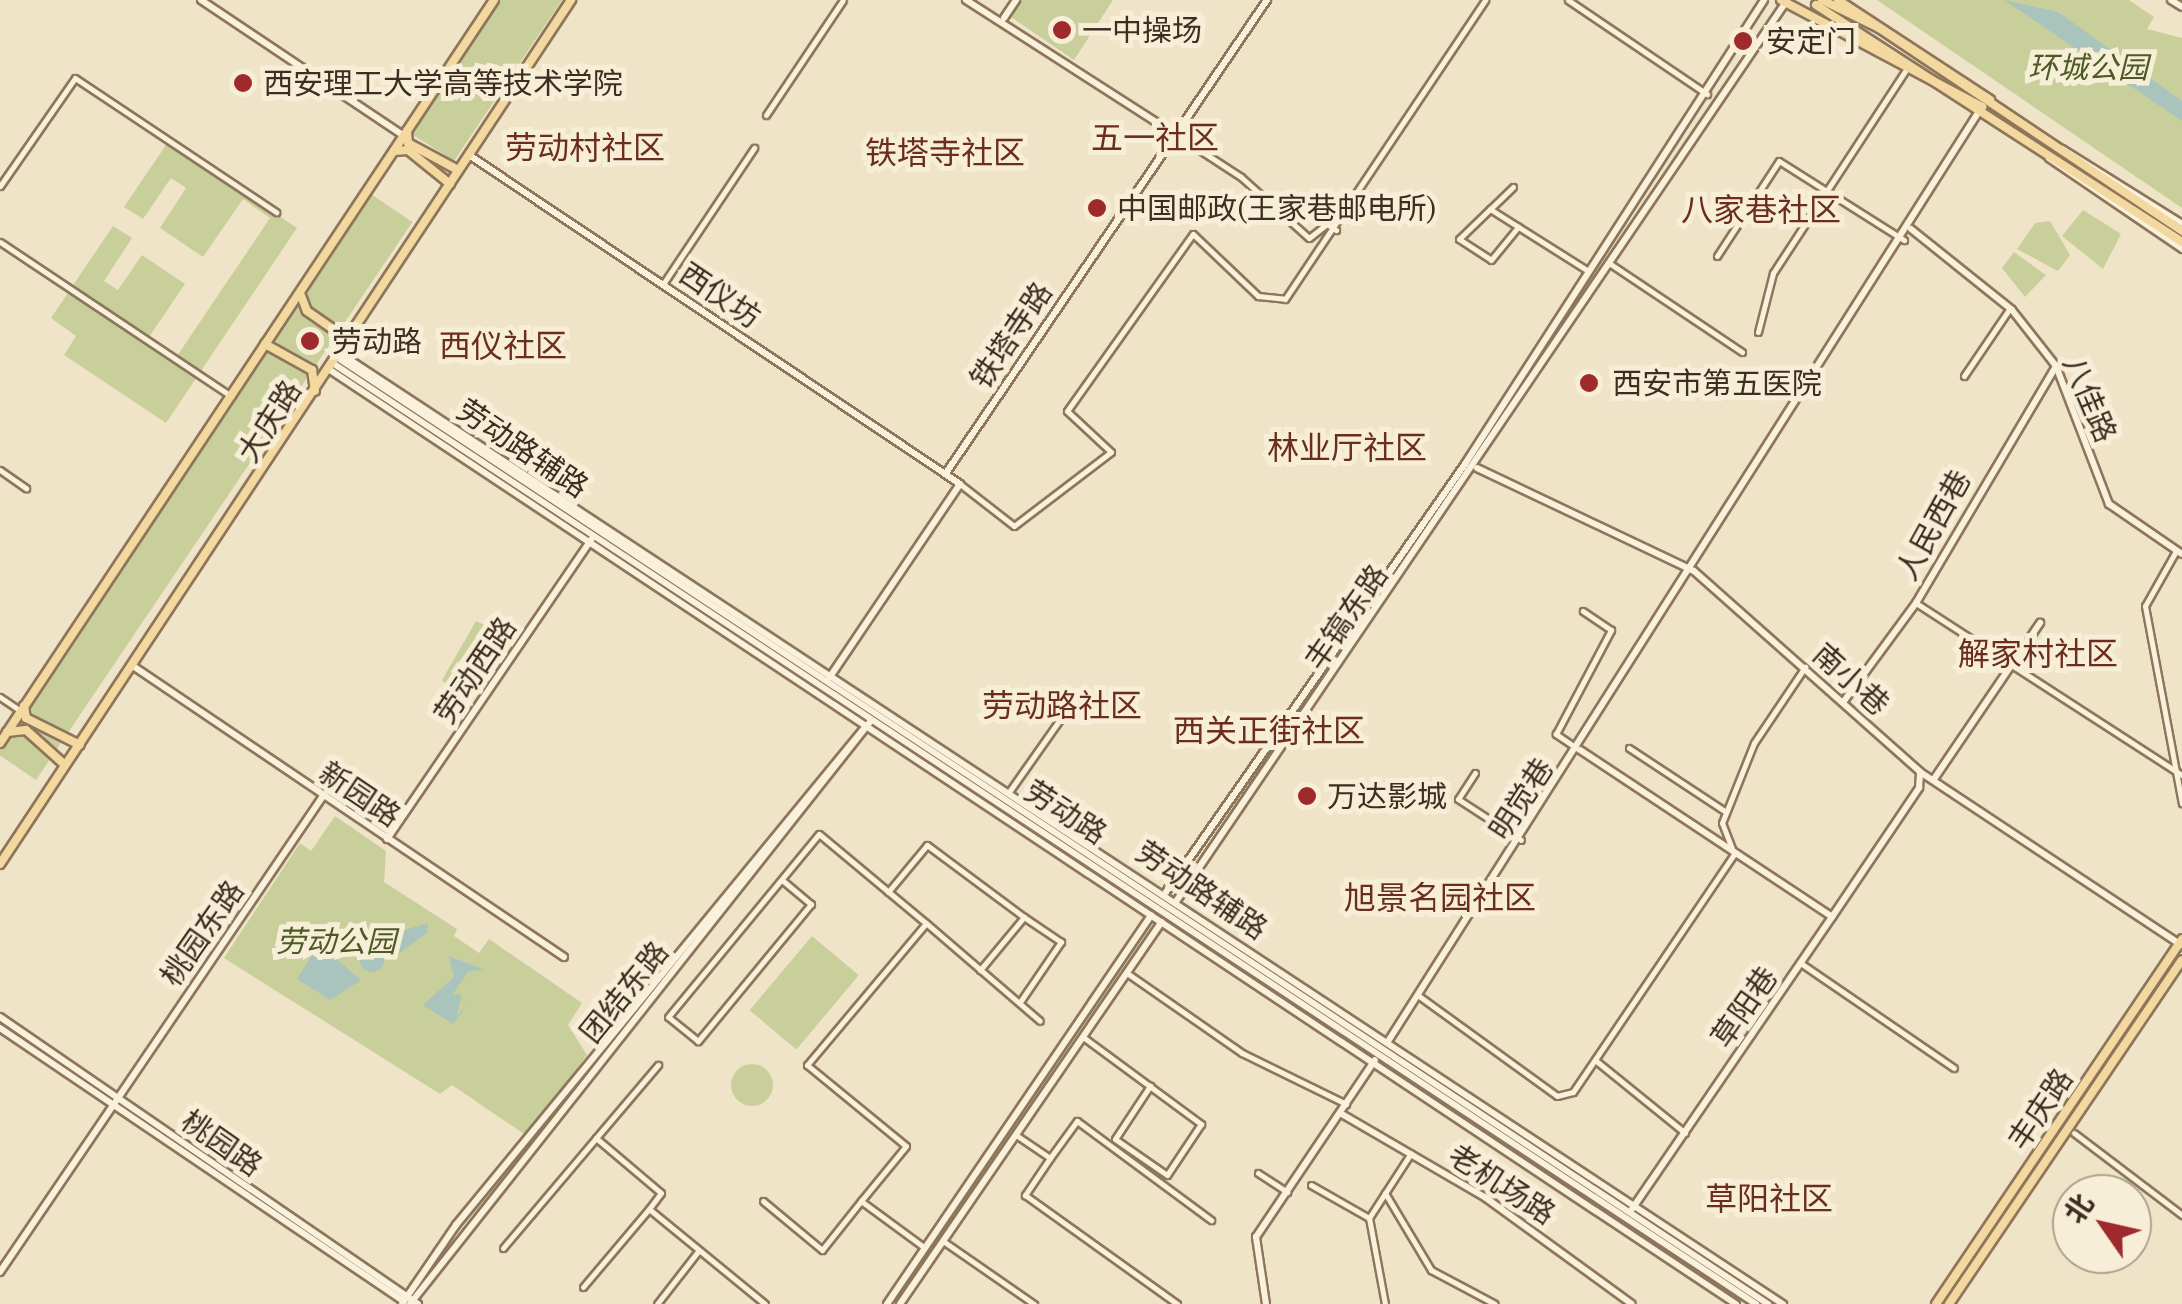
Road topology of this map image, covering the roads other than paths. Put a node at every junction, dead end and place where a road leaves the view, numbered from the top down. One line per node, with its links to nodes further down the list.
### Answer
1 (201, 0): 22 (street)
2 (494, 0): 22 (main road, 大庆路)
3 (570, 0): 27 (main road, 大庆路)
4 (843, 0): 21 (street)
5 (966, 0): 16 (street)
6 (1016, 0): 16 (street)
7 (1267, 0): 23 (street, 铁塔寺路)
8 (1485, 0): 38 (street)
9 (1568, 0): 18 (street)
10 (1764, 0): 18 (street, 丰镐东路)
11 (1838, 0): 20 (main road)
12 (2171, 0): 15 (street)
13 (1785, 1): 17 (main road); 44 (street, 丰镐东路)
14 (1819, 2): 19 (main road); 20 (main road)
15 (2182, 8)
16 (1004, 18): 23 (street)
17 (1909, 65): 19 (main road); 32 (street)
18 (1707, 94): 45 (street, 丰镐东路)
19 (1982, 107): 37 (street); 42 (main road)
20 (1996, 108): 24 (main road)
21 (766, 115)
22 (406, 134): 26 (main road, 大庆路); 28 (main road)
23 (1176, 134): 38 (street); 60 (street, 铁塔寺路)
24 (2056, 146): 35 (street); 39 (main road)
25 (754, 148): 46 (street)
26 (394, 152): 29 (main road); 47 (main road, 大庆路)
27 (469, 155): 28 (main road, 大庆路); 46 (street, 西仪坊)
28 (460, 169): 29 (main road, 大庆路)
29 (450, 184): 49 (main road, 大庆路)
30 (0, 186): 34 (street)
31 (1513, 187): 33 (street)
32 (1824, 189): 40 (street); 43 (street); 50 (street)
33 (1490, 208): 36 (street); 36 (street)
34 (276, 212)
35 (2182, 223)
36 (1518, 227): 45 (street)
37 (1911, 229): 40 (street); 48 (street, 八佳路)
38 (1336, 230): 61 (street)
39 (2182, 231)
40 (1904, 240): 65 (street)
41 (0, 242): 57 (street)
42 (2182, 246)
43 (1717, 256)
44 (1609, 262): 52 (street); 58 (street, 丰镐东路)
45 (1590, 273): 98 (street, 丰镐东路)
46 (663, 284): 60 (street, 西仪坊)
47 (300, 293): 49 (main road); 51 (main road, 大庆路)
48 (2010, 308): 54 (street, 八佳路); 55 (street)
49 (355, 331): 53 (main road, 大庆路)
50 (1758, 332)
51 (265, 344): 56 (main road); 57 (main road, 大庆路)
52 (1742, 352)
53 (336, 362): 56 (main road, 大庆路); 63 (street, 劳动路辅路); 63 (street, 劳动路)
54 (2056, 366): 64 (street, 八佳路); 66 (street, 人民西巷)
55 (1964, 376)
56 (316, 391): 69 (main road, 大庆路)
57 (231, 396): 76 (main road, 大庆路)
58 (1477, 468): 65 (street, 南小巷); 99 (street, 丰镐东路)
59 (0, 470): 62 (street)
60 (946, 473): 61 (street)
61 (960, 484): 72 (street)
62 (26, 488)
63 (596, 533): 72 (street, 劳动路); 72 (street, 劳动路辅路); 92 (street, 劳动西路)
64 (2179, 552): 86 (street)
65 (1694, 571): 71 (street, 南小巷); 82 (street, 明觉巷)
66 (1916, 603): 70 (street); 75 (street, 人民西巷)
67 (1583, 610): 82 (street)
68 (2040, 622): 70 (street)
69 (133, 666): 80 (main road, 大庆路); 89 (street, 新园路)
70 (2010, 666): 86 (street); 87 (street)
71 (1805, 667): 75 (street, 南小巷); 91 (street)
72 (825, 685): 77 (street, 劳动路); 77 (street, 劳动路辅路)
73 (1078, 694): 88 (street)
74 (0, 697): 76 (street)
75 (1844, 701): 84 (street, 南小巷)
76 (23, 709): 78 (main road, 大庆路); 80 (main road)
77 (873, 717): 88 (street, 劳动路辅路); 100 (street, 劳动路); 101 (street, 劳动路辅路); 149 (street, 团结东路)
78 (7, 732): 79 (main road, 大庆路); 83 (main road)
79 (0, 743)
80 (81, 744): 83 (main road, 大庆路)
81 (1629, 748): 91 (street)
82 (1580, 750): 93 (street, 明觉巷); 94 (street)
83 (64, 770): 95 (main road, 大庆路)
84 (1920, 772): 87 (street, 南小巷); 103 (street, 草阳巷)
85 (1475, 773): 93 (street)
86 (2180, 774): 90 (street)
87 (1934, 779): 106 (street, 南小巷)
88 (1009, 792): 98 (street, 劳动路辅路)
89 (322, 796): 92 (street, 新园路); 123 (street, 桃园东路)
90 (2182, 804)
91 (1726, 812): 94 (street)
92 (387, 839): 107 (street, 新园路)
93 (1521, 840): 112 (street, 明觉巷)
94 (1734, 854): 103 (street); 119 (street)
95 (0, 864)
96 (782, 880): 96 (street); 97 (street)
97 (888, 892): 102 (street); 105 (street)
98 (1166, 892): 99 (street, 劳动路辅路); 100 (street, 丰镐东路)
99 (1176, 903): 100 (street, 劳动路); 104 (street, 丰镐东路); 118 (street, 劳动路)
100 (1158, 904): 101 (street, 丰镐东路); 104 (street, 劳动路)
101 (1150, 916): 104 (street, 劳动路辅路); 145 (street, 丰镐东路)
102 (1024, 917): 110 (street); 113 (street)
103 (1832, 917): 109 (street, 草阳巷)
104 (1165, 918): 111 (street, 丰镐东路); 118 (street, 劳动路)
105 (926, 923): 110 (street); 137 (street)
106 (2181, 943): 165 (main road, 丰庆路)
107 (564, 957)
108 (2182, 960): 166 (main road, 丰庆路)
109 (1802, 964): 121 (street); 126 (street, 草阳巷)
110 (980, 970): 113 (street)
111 (1127, 973): 117 (street, 丰镐东路); 124 (street)
112 (1419, 996): 118 (street, 明觉巷); 119 (street)
113 (1019, 1003): 115 (street)
114 (0, 1018): 123 (street, 桃园路)
115 (1040, 1021)
116 (0, 1028): 123 (street, 桃园路)
117 (1083, 1037): 122 (street); 128 (street, 丰镐东路)
118 (1381, 1052): 124 (street, 明觉巷); 139 (street, 劳动路); 139 (street); 161 (street)
119 (1595, 1060): 126 (street)
120 (658, 1065): 129 (street)
121 (1954, 1068)
122 (1150, 1086): 122 (street)
123 (116, 1098): 147 (street, 桃园东路); 149 (street, 桃园路)
124 (1346, 1104): 125 (street, 明觉巷)
125 (1340, 1113): 130 (street, 老机场路); 134 (street, 明觉巷)
126 (1685, 1132): 139 (street, 草阳巷)
127 (2074, 1133): 140 (street)
128 (1016, 1135): 131 (street); 143 (street, 丰镐东路)
129 (596, 1138): 138 (street); 144 (street)
130 (1412, 1153): 135 (street); 160 (street, 老机场路)
131 (1050, 1158): 142 (street); 156 (street)
132 (1258, 1173): 134 (street)
133 (1310, 1185): 141 (street)
134 (1286, 1192): 157 (street, 明觉巷)
135 (1385, 1194): 141 (street); 159 (street)
136 (763, 1201): 137 (street)
137 (861, 1202): 145 (street)
138 (649, 1209): 146 (street); 148 (street)
139 (1630, 1213): 162 (street, 劳动路); 163 (street, 劳动路); 164 (street)
140 (2182, 1215)
141 (1369, 1218): 158 (street)
142 (1211, 1220)
143 (943, 1241): 154 (street, 丰镐东路); 155 (street)
144 (504, 1248)
145 (925, 1248): 153 (street, 丰镐东路)
146 (699, 1250): 151 (street); 152 (street)
147 (0, 1272)
148 (583, 1288)
149 (406, 1301): 150 (street, 桃园路)
150 (418, 1304)
151 (657, 1304)
152 (765, 1304)
153 (887, 1304)
154 (900, 1304)
155 (1034, 1304)
156 (1178, 1304)
157 (1266, 1304)
158 (1384, 1304)
159 (1495, 1304)
160 (1632, 1304)
161 (1736, 1304)
162 (1756, 1304)
163 (1768, 1304)
164 (1782, 1304)
165 (1936, 1304)
166 (1949, 1304)

